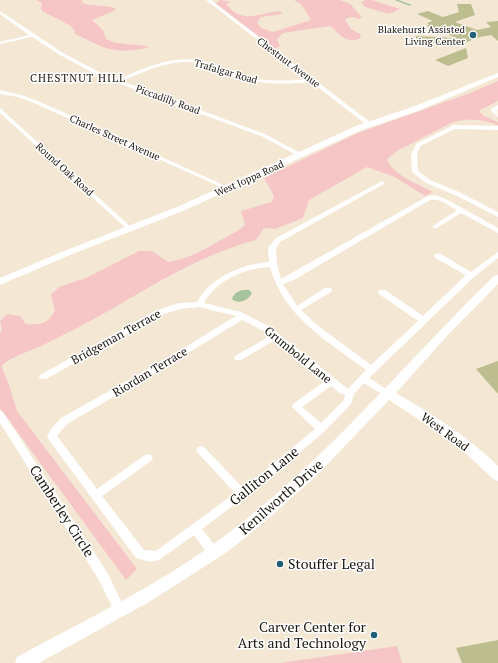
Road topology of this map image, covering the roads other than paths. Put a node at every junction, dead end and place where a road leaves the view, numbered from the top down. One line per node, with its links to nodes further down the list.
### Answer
1 (208, 0): 6 (street, Chestnut Avenue)
2 (0, 12): 3 (street, Piccadilly Road)
3 (33, 35): 4 (street); 7 (street, Piccadilly Road)
4 (0, 43)
5 (498, 74): 12 (street, West Joppa Road)
6 (312, 80): 7 (street, Trafalgar Road); 12 (street, Chestnut Avenue)
7 (118, 81): 14 (street, Piccadilly Road)
8 (0, 92): 16 (street, Charles Street Avenue)
9 (498, 107): 11 (street)
10 (0, 110): 20 (street, Round Oak Road)
11 (498, 115)
12 (369, 124): 14 (street, West Joppa Road)
13 (498, 128): 18 (street)
14 (300, 155): 16 (street, West Joppa Road)
15 (382, 183): 24 (street)
16 (227, 188): 20 (street, West Joppa Road)
17 (461, 210): 19 (street); 21 (street); 28 (street)
18 (498, 215)
19 (435, 227)
20 (130, 228): 27 (street, West Joppa Road)
21 (498, 231)
22 (438, 256): 25 (street)
23 (497, 256): 25 (street, Galliton Lane)
24 (273, 264): 28 (street); 31 (street)
25 (471, 275): 34 (street, Galliton Lane)
26 (498, 278): 42 (street, Kenilworth Drive)
27 (0, 282)
28 (279, 284): 32 (street)
29 (328, 290): 32 (street)
30 (382, 292): 34 (street)
31 (199, 304): 33 (street, Grumbold Lane); 38 (street, Bridgeman Terrace)
32 (296, 310): 37 (street)
33 (242, 316): 35 (street, Grumbold Lane); 48 (street, Riordan Terrace)
34 (424, 321): 37 (street, Galliton Lane)
35 (276, 336): 36 (street); 40 (street, Grumbold Lane)
36 (238, 358)
37 (371, 370): 39 (street, Galliton Lane)
38 (43, 377)
39 (364, 379): 41 (street, Galliton Lane); 42 (street)
40 (331, 382): 41 (street, Grumbold Lane); 44 (street)
41 (350, 393): 44 (street, Galliton Lane)
42 (388, 394): 47 (street, West Road); 51 (street, Kenilworth Drive)
43 (0, 415): 52 (street, Camberley Circle)
44 (321, 429): 49 (street, Galliton Lane)
45 (201, 450): 49 (street)
46 (148, 458): 48 (street)
47 (498, 475)
48 (96, 494): 50 (street, Galliton Lane)
49 (242, 494): 50 (street, Galliton Lane)
50 (195, 528): 51 (street)
51 (214, 552): 52 (street, Kenilworth Drive)
52 (119, 609): 53 (street, Kenilworth Drive)
53 (23, 663)

